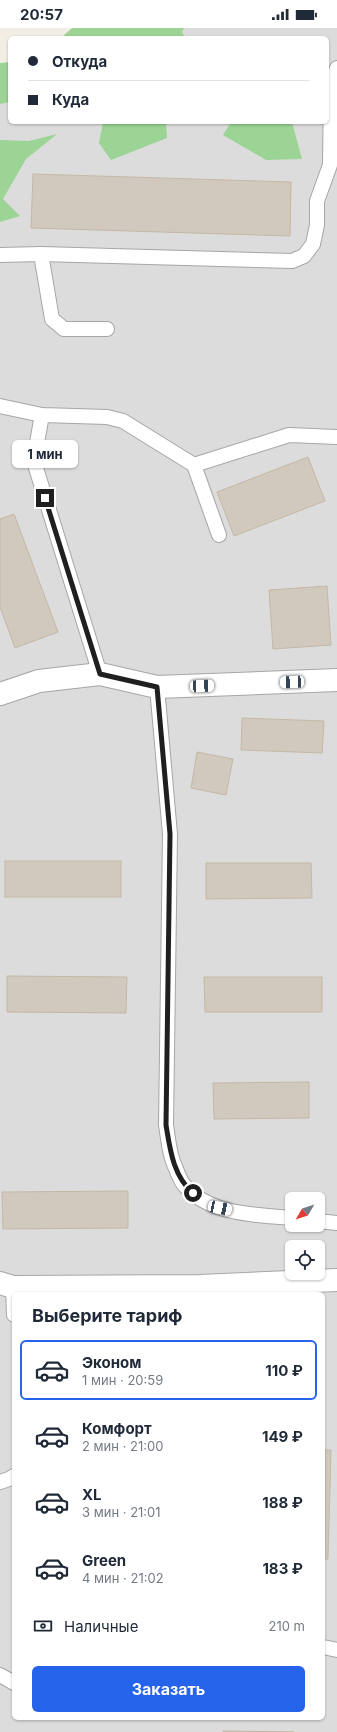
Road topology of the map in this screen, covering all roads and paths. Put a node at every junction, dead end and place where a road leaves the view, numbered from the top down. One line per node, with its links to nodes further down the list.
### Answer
1 (337, 68): 2 (lane)
2 (333, 165): 3 (lane)
3 (41, 254): 4 (lane); 5 (lane)
4 (0, 255)
5 (107, 329)
6 (0, 406): 7 (lane)
7 (42, 415): 9 (lane); 11 (lane)
8 (337, 437): 9 (lane)
9 (194, 465): 10 (lane)
10 (219, 535)
11 (100, 674): 13 (street); 14 (street)
12 (337, 680): 13 (street)
13 (157, 687): 15 (lane)
14 (0, 694)
15 (285, 1217)
16 (325, 1222): 17 (lane)
17 (337, 1223)
18 (337, 1280): 19 (street)
19 (6, 1285): 20 (lane)
20 (12, 1308)
21 (12, 1478): 22 (lane)
22 (0, 1482)
23 (325, 1647): 24 (lane)
24 (337, 1650)
25 (0, 1675): 26 (lane)
26 (12, 1682)

